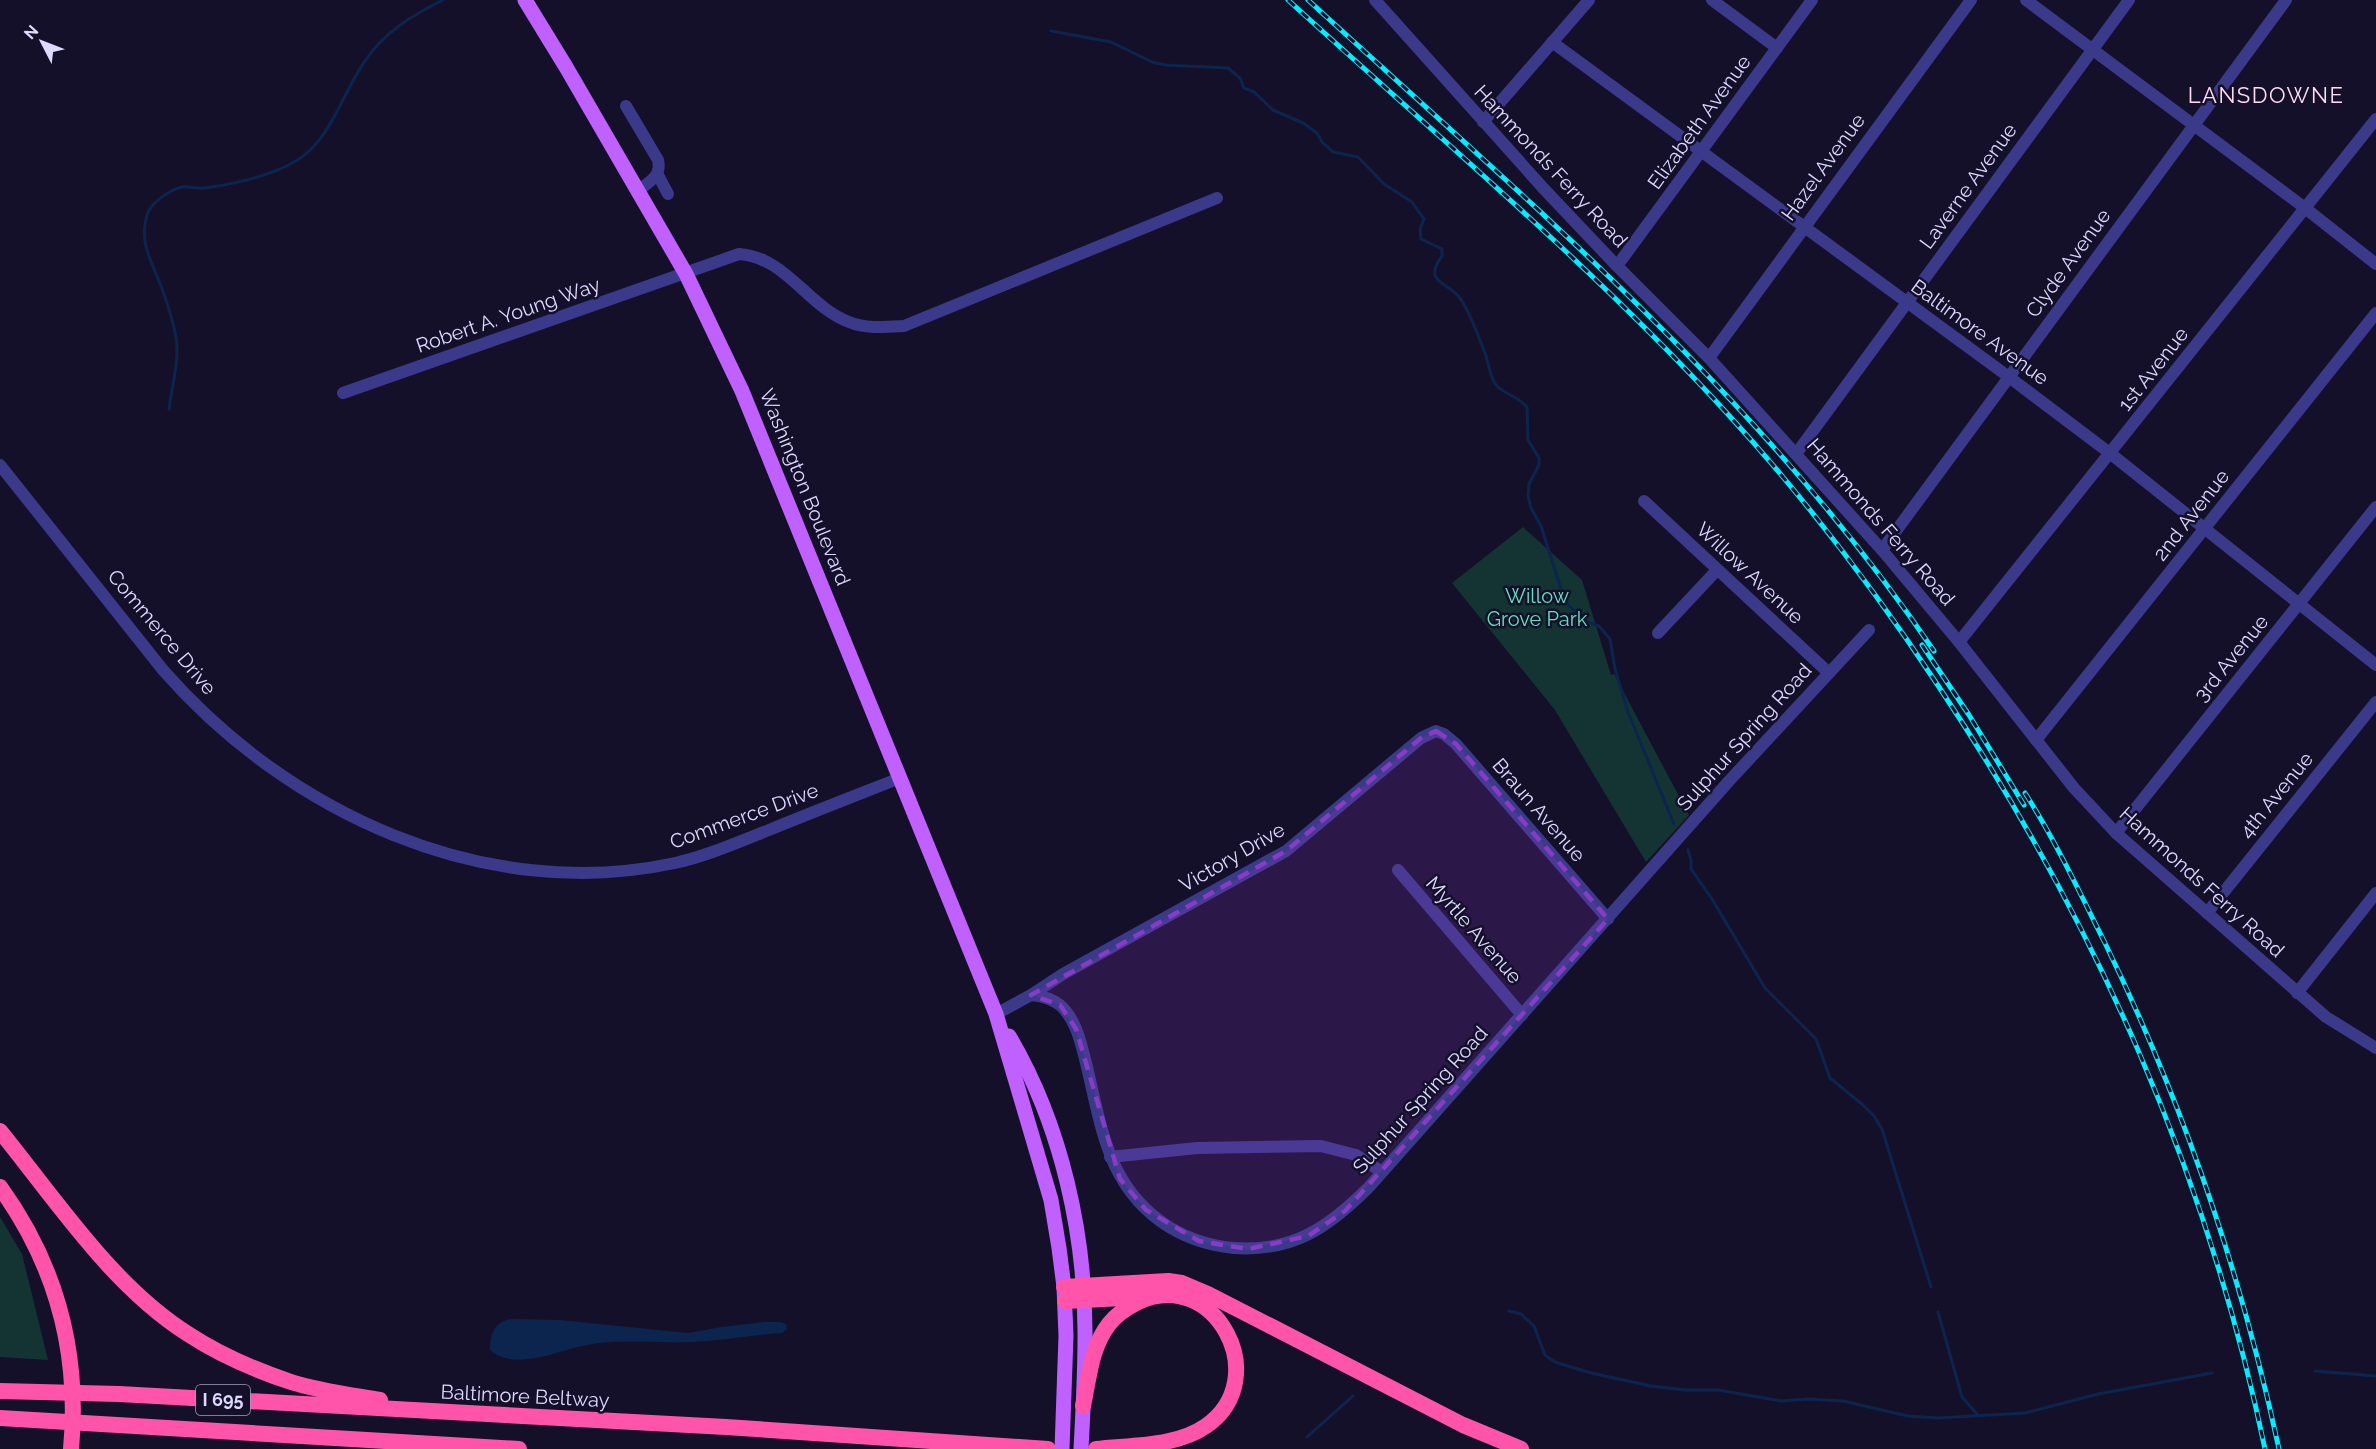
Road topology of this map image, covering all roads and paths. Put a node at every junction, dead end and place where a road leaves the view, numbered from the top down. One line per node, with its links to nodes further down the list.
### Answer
1 (525, 0): 19 (main road, Washington Boulevard)
2 (1375, 0): 15 (street, Hammonds Ferry Road)
3 (1589, 0): 10 (street)
4 (1712, 0): 11 (street)
5 (1812, 0): 11 (street, Elizabeth Avenue)
6 (1971, 0): 23 (street, Hazel Avenue)
7 (2026, 0): 12 (street)
8 (2129, 0): 12 (street, Laverne Avenue)
9 (2286, 0): 16 (street, Clyde Avenue)
10 (1552, 42): 15 (street); 17 (street, Baltimore Avenue)
11 (1777, 48): 17 (street, Elizabeth Avenue)
12 (2093, 49): 16 (street); 27 (street, Laverne Avenue)
13 (626, 106): 18 (street)
14 (2376, 119): 22 (street, 1st Avenue)
15 (1483, 122): 25 (street, Hammonds Ferry Road)
16 (2194, 125): 22 (street); 30 (street, Clyde Avenue)
17 (1702, 151): 23 (street, Baltimore Avenue); 25 (street, Elizabeth Avenue)
18 (658, 175): 19 (street); 20 (street)
19 (639, 191): 26 (main road, Washington Boulevard)
20 (668, 194)
21 (1216, 198): 26 (street, Robert A. Young Way)
22 (2305, 208): 24 (street); 33 (street, 1st Avenue)
23 (1804, 225): 27 (street, Baltimore Avenue); 29 (street, Hazel Avenue)
24 (2376, 264)
25 (1617, 266): 29 (street, Hammonds Ferry Road)
26 (686, 274): 31 (street, Robert A. Young Way); 49 (main road, Washington Boulevard)
27 (1907, 302): 30 (street, Baltimore Avenue); 32 (street, Laverne Avenue)
28 (2376, 313): 37 (street, 2nd Avenue)
29 (1708, 358): 32 (street, Hammonds Ferry Road)
30 (2009, 377): 33 (street, Baltimore Avenue); 38 (street, Clyde Avenue)
31 (343, 393)
32 (1796, 453): 38 (street, Hammonds Ferry Road)
33 (2111, 454): 37 (street, Baltimore Avenue); 43 (street, 1st Avenue)
34 (0, 465): 49 (street, Commerce Drive)
35 (1644, 501): 39 (street, Willow Avenue)
36 (2376, 507): 40 (street, 3rd Avenue)
37 (2204, 530): 40 (street, Baltimore Avenue); 48 (street, 2nd Avenue)
38 (1882, 550): 43 (street, Hammonds Ferry Road)
39 (1718, 570): 42 (street); 45 (street, Willow Avenue)
40 (2299, 604): 44 (street, Baltimore Avenue); 50 (street, 3rd Avenue)
41 (1869, 630): 45 (street, Sulphur Spring Road)
42 (1658, 633)
43 (1959, 642): 48 (street, Hammonds Ferry Road)
44 (2376, 665)
45 (1829, 673): 54 (street, Sulphur Spring Road)
46 (2376, 702): 53 (street, 4th Avenue)
47 (1436, 731): 54 (street, Braun Avenue); 56 (street, Victory Drive)
48 (2036, 740): 50 (street, Hammonds Ferry Road)
49 (900, 778): 57 (main road, Washington Boulevard)
50 (2116, 833): 53 (street, Hammonds Ferry Road)
51 (1398, 870): 58 (street, Myrtle Avenue)
52 (2376, 893): 55 (street)
53 (2207, 913): 55 (street, Hammonds Ferry Road)
54 (1608, 920): 58 (street, Sulphur Spring Road)
55 (2297, 993): 59 (street, Hammonds Ferry Road)
56 (1031, 995): 57 (street); 61 (street, Sulphur Spring Road)
57 (996, 1014): 64 (main road, Washington Boulevard); 65 (main road, Washington Boulevard)
58 (1522, 1016): 62 (street, Sulphur Spring Road)
59 (2376, 1048)
60 (0, 1131): 69 (highway)
61 (1110, 1157): 62 (street); 62 (street, Sulphur Spring Road)
62 (1382, 1172)
63 (0, 1187): 71 (highway)
64 (1083, 1293): 65 (highway); 66 (highway); 68 (main road, Washington Boulevard); 77 (highway)
65 (1064, 1294): 74 (main road, Washington Boulevard)
66 (1148, 1297): 68 (highway); 76 (highway)
67 (0, 1391): 69 (highway, Baltimore Beltway / I 695)
68 (1083, 1406): 75 (main road, Washington Boulevard)
69 (446, 1413): 73 (highway, Baltimore Beltway / I 695)
70 (0, 1418): 72 (highway, I 695)
71 (71, 1449)
72 (519, 1449)
73 (1048, 1449)
74 (1062, 1449)
75 (1081, 1449)
76 (1096, 1449)
77 (1521, 1449)

